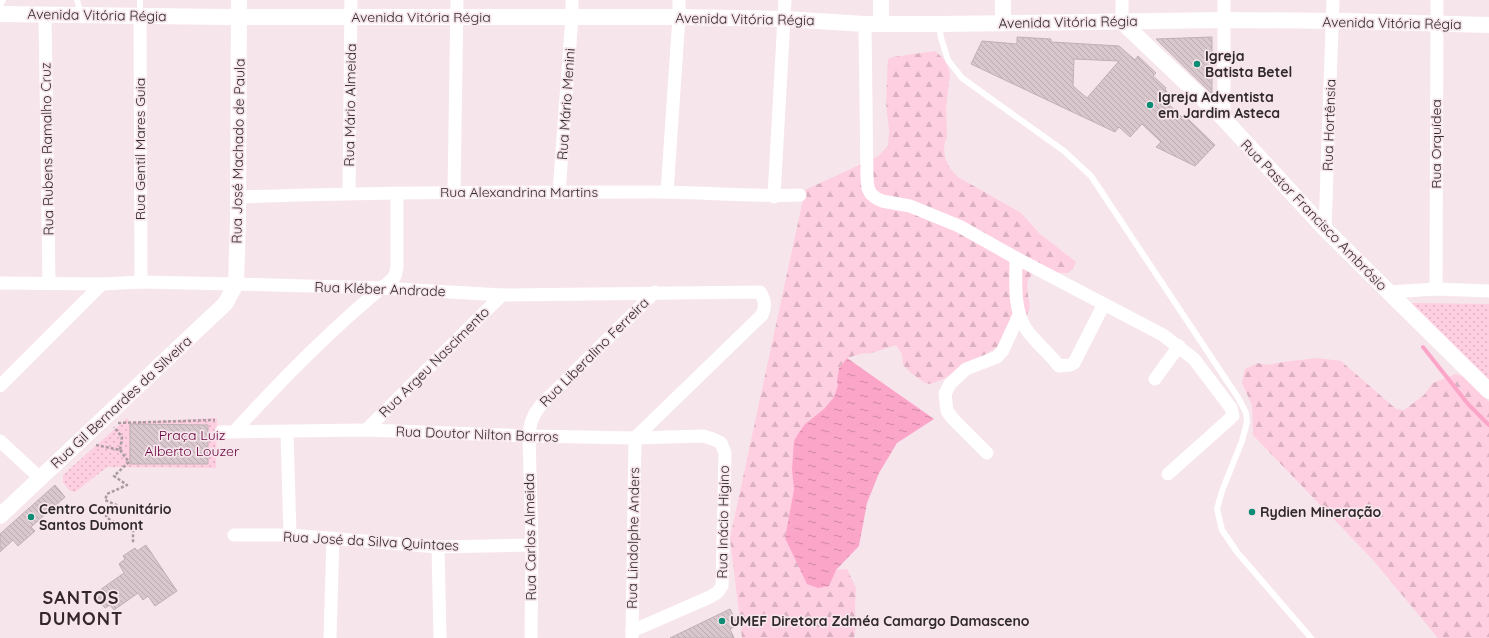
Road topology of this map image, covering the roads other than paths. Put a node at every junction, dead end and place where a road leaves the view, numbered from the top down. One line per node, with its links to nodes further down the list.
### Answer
1 (3, 0): 16 (lane)
2 (77, 0): 19 (lane)
3 (140, 0): 20 (lane)
4 (239, 0): 22 (street, Rua José Machado de Paula)
5 (351, 0): 21 (street, Rua Mário Almeida)
6 (457, 0): 25 (street)
7 (572, 0): 23 (street, Rua Mário Menini)
8 (678, 0): 24 (street)
9 (785, 0): 26 (street)
10 (881, 0): 32 (street)
11 (1003, 0): 30 (street)
12 (1122, 0): 29 (street)
13 (1224, 0): 27 (street)
14 (1333, 0): 28 (street, Rua Hortênsia)
15 (1437, 0): 34 (street, Rua Orquídea)
16 (0, 6)
17 (0, 14): 18 (street, Avenida Vitória Régia)
18 (45, 15): 19 (street, Avenida Vitória Régia); 49 (street, Rua Rubens Ramalho Cruz)
19 (82, 15): 20 (street, Avenida Vitória Régia)
20 (140, 16): 22 (street, Avenida Vitória Régia); 47 (street, Rua Gentil Mares Guia)
21 (351, 16): 22 (street, Avenida Vitória Régia); 25 (street, Avenida Vitória Régia); 40 (street, Rua Mário Almeida)
22 (240, 17): 44 (street, Rua José Machado de Paula)
23 (572, 17): 24 (street, Avenida Vitória Régia); 25 (street, Avenida Vitória Régia); 38 (street, Rua Mário Menini)
24 (679, 17): 26 (street, Avenida Vitória Régia); 39 (street)
25 (457, 18): 37 (street)
26 (785, 19): 31 (street, Avenida Vitória Régia); 42 (street)
27 (1224, 20): 28 (street, Avenida Vitória Régia); 29 (street, Avenida Vitória Régia); 36 (street)
28 (1333, 21): 34 (street, Avenida Vitória Régia); 45 (street, Rua Hortênsia)
29 (1122, 22): 30 (street, Avenida Vitória Régia); 36 (street, Rua Pastor Francisco Ambrósio)
30 (1003, 23): 33 (street, Avenida Vitória Régia)
31 (865, 24): 32 (street, Avenida Vitória Régia); 46 (street)
32 (881, 24): 33 (street, Avenida Vitória Régia)
33 (939, 24): 83 (lane)
34 (1436, 25): 35 (street, Avenida Vitória Régia); 53 (street, Rua Orquídea)
35 (1489, 25)
36 (1224, 119): 45 (street, Rua Pastor Francisco Ambrósio)
37 (454, 192): 38 (street, Rua Alexandrina Martins); 41 (street, Rua Alexandrina Martins)
38 (559, 192): 39 (street, Rua Alexandrina Martins)
39 (667, 192): 42 (street, Rua Alexandrina Martins)
40 (349, 193): 41 (street, Rua Alexandrina Martins); 44 (street, Rua Alexandrina Martins)
41 (397, 193): 52 (street)
42 (774, 196): 43 (street, Rua Alexandrina Martins)
43 (800, 196)
44 (238, 197): 51 (street, Rua José Machado de Paula)
45 (1325, 230): 56 (street, Rua Pastor Francisco Ambrósio)
46 (1016, 258): 58 (street); 59 (street)
47 (141, 282): 50 (street, Rua Kléber Andrade); 51 (street, Rua Kléber Andrade)
48 (0, 283): 49 (street, Rua Kléber Andrade)
49 (49, 283): 50 (street, Rua Kléber Andrade)
50 (102, 284): 62 (street)
51 (236, 284): 52 (street, Rua Kléber Andrade); 72 (street, Rua Gil Bernardes da Silveira)
52 (382, 288): 57 (street, Rua Kléber Andrade); 65 (street, Rua Doutor Nilton Barros)
53 (1436, 289): 54 (street); 56 (street)
54 (1489, 291)
55 (655, 292): 57 (street, Rua Kléber Andrade); 66 (street, Rua Liberalino Ferreira); 67 (street, Rua Kléber Andrade)
56 (1389, 292): 63 (street, Rua Pastor Francisco Ambrósio)
57 (502, 295): 64 (street, Rua Argeu Nascimento)
58 (1104, 304): 59 (street); 60 (street)
59 (1019, 315): 70 (street)
60 (1179, 346): 61 (street); 71 (street)
61 (1155, 379)
62 (0, 386)
63 (1489, 391)
64 (366, 430): 65 (street, Rua Doutor Nilton Barros); 66 (street, Rua Doutor Nilton Barros)
65 (287, 432): 75 (street)
66 (529, 436): 67 (street, Rua Doutor Nilton Barros); 77 (street, Rua Carlos Almeida)
67 (635, 438): 69 (street, Rua Doutor Nilton Barros); 79 (street, Rua Lindolphe Anders)
68 (0, 441): 72 (street)
69 (725, 453): 79 (street, Rua Inácio Higino)
70 (987, 453)
71 (1168, 474)
72 (40, 478): 73 (street, Rua Gil Bernardes da Silveira)
73 (0, 516)
74 (234, 536): 75 (street, Rua José da Silva Quintaes)
75 (290, 536): 76 (street, Rua José da Silva Quintaes)
76 (333, 538): 78 (street, Rua José da Silva Quintaes); 80 (street)
77 (532, 545): 78 (street, Rua José da Silva Quintaes); 82 (street, Rua Carlos Almeida)
78 (438, 547): 81 (street)
79 (632, 635)
80 (330, 638)
81 (440, 638)
82 (531, 638)
83 (1311, 638)

